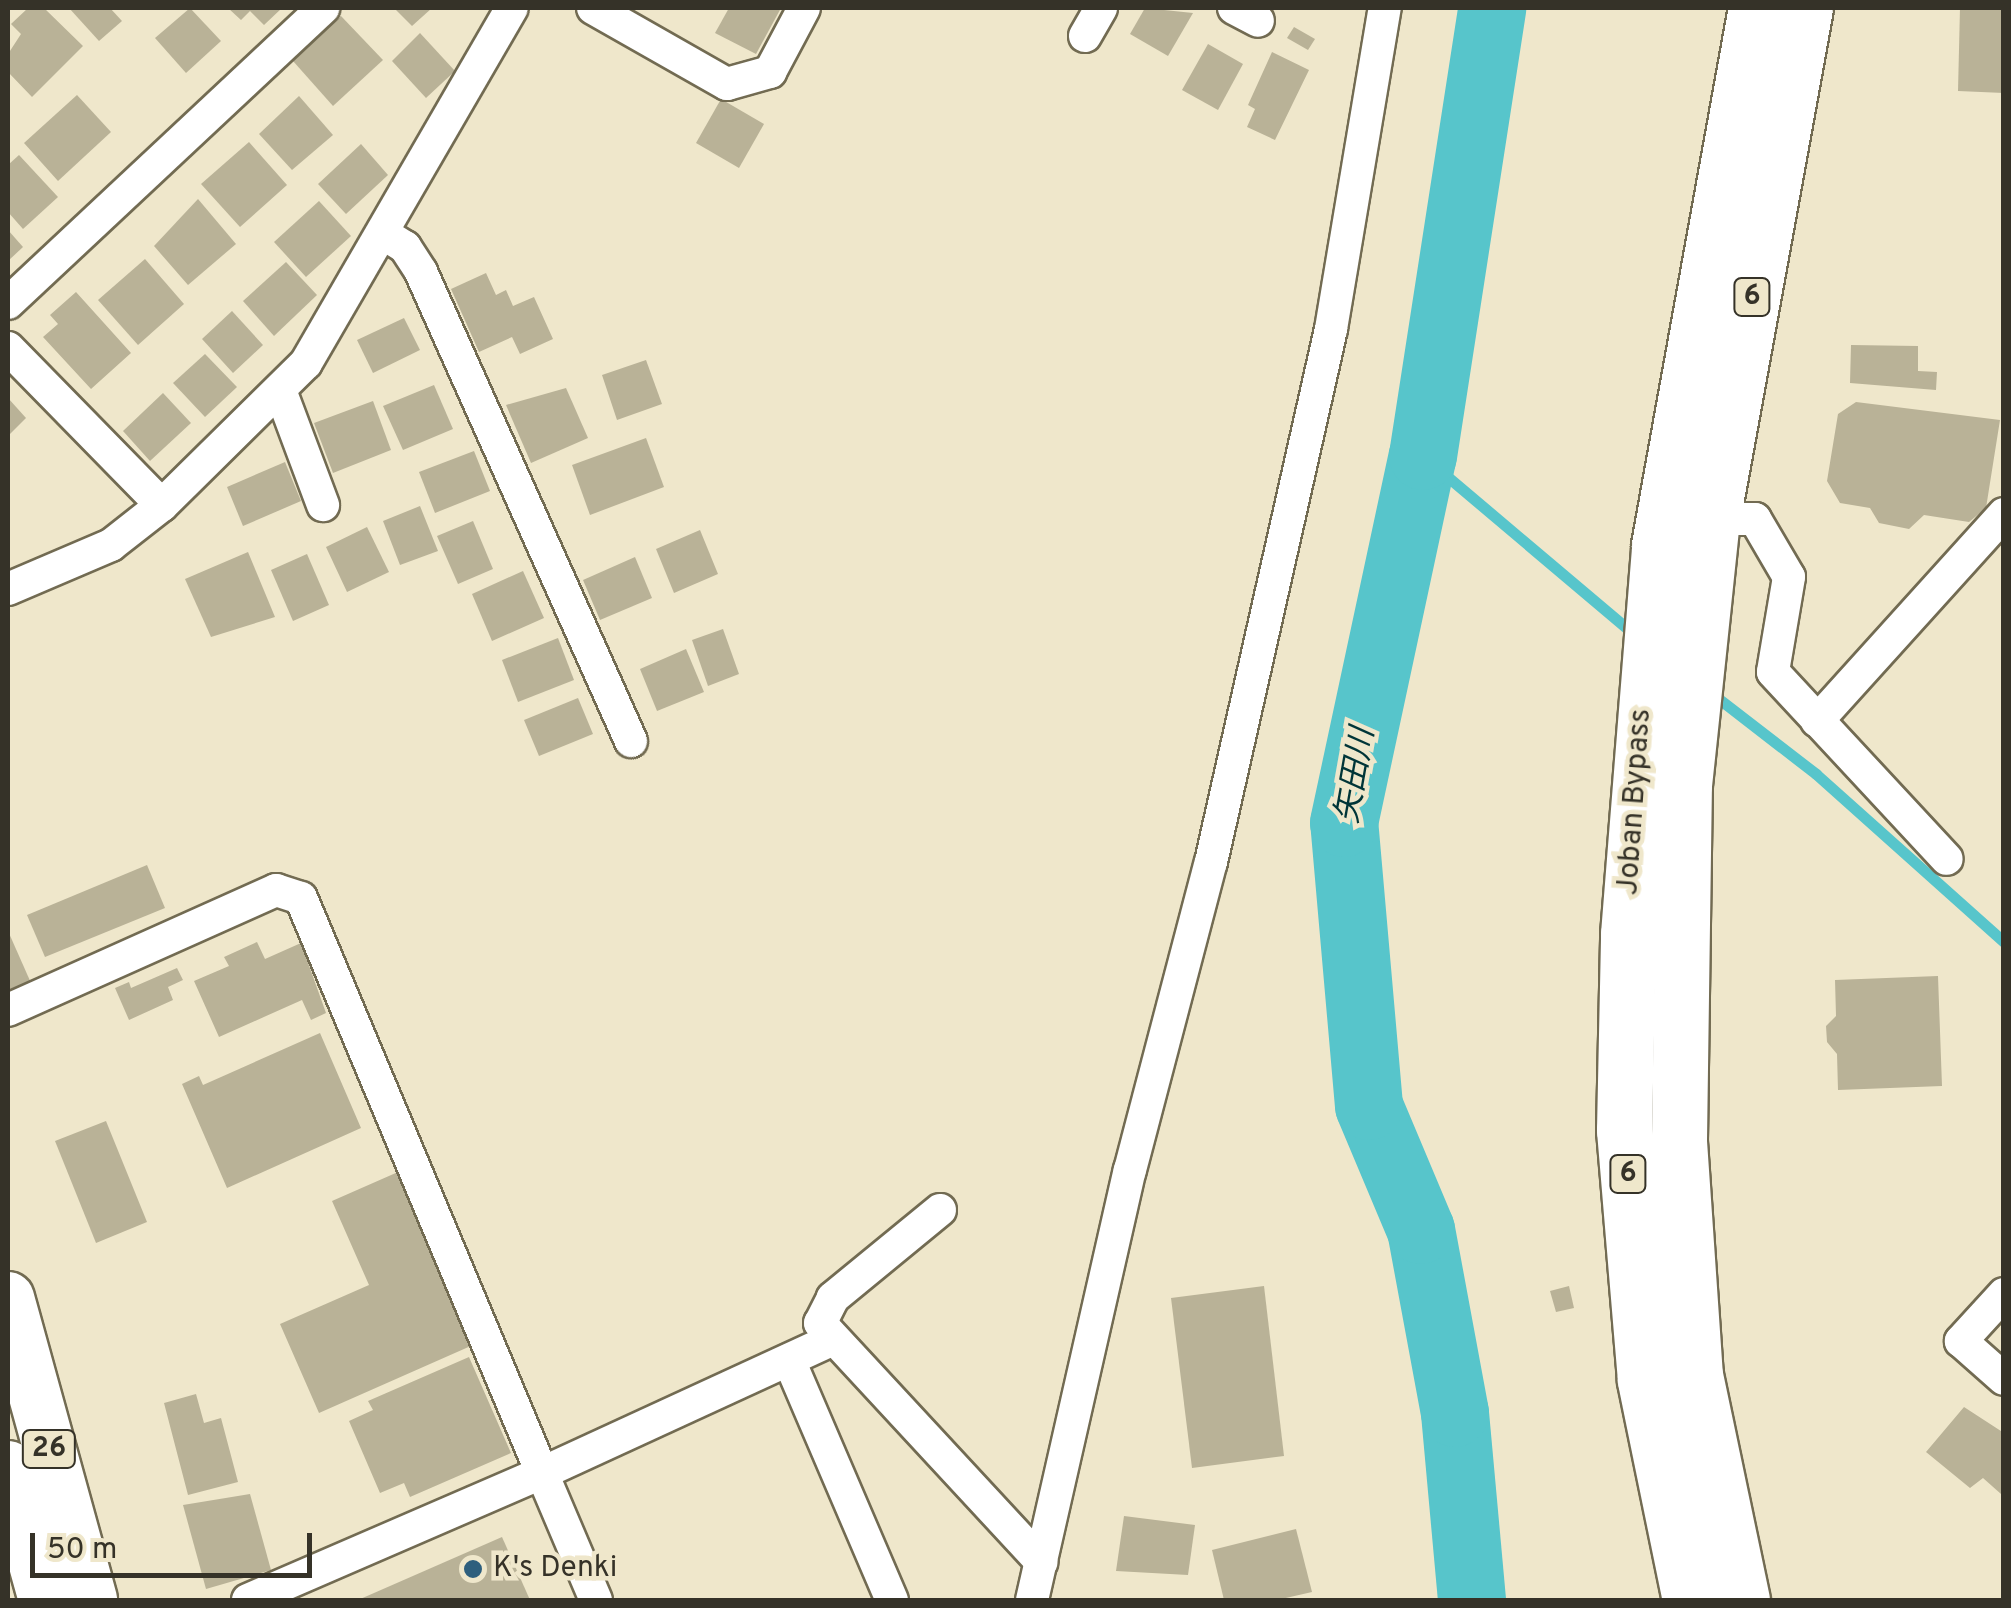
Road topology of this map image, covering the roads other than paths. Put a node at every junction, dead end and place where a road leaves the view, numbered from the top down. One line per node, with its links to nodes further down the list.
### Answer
1 (322, 8): 9 (street)
2 (512, 8): 8 (street)
3 (594, 8): 4 (street)
4 (804, 8)
5 (1385, 8): 29 (street)
6 (1756, 8): 36 (highway, Joban Bypass / 6)
7 (1805, 8): 15 (highway, Joban Bypass / 6)
8 (384, 234): 11 (street); 18 (street)
9 (8, 303)
10 (8, 348): 12 (street)
11 (280, 390): 12 (street); 13 (street)
12 (162, 504): 16 (street)
13 (323, 505)
14 (2004, 514): 17 (street)
15 (1712, 518): 17 (street); 37 (highway, Joban Bypass / 6)
16 (8, 588)
17 (1818, 721): 19 (street)
18 (632, 740)
19 (1948, 858)
20 (8, 1010): 28 (street)
21 (940, 1210): 24 (street)
22 (2004, 1294): 26 (street)
23 (8, 1298): 31 (main road, 26)
24 (831, 1340): 25 (street); 29 (street)
25 (789, 1360): 28 (street); 34 (street)
26 (2004, 1379)
27 (8, 1467): 30 (main road, 26)
28 (542, 1473): 32 (street); 33 (street)
29 (1041, 1562): 35 (street)
30 (45, 1600)
31 (91, 1600)
32 (248, 1600)
33 (596, 1600)
34 (892, 1600)
35 (1032, 1600)
36 (1690, 1600)
37 (1742, 1600)

